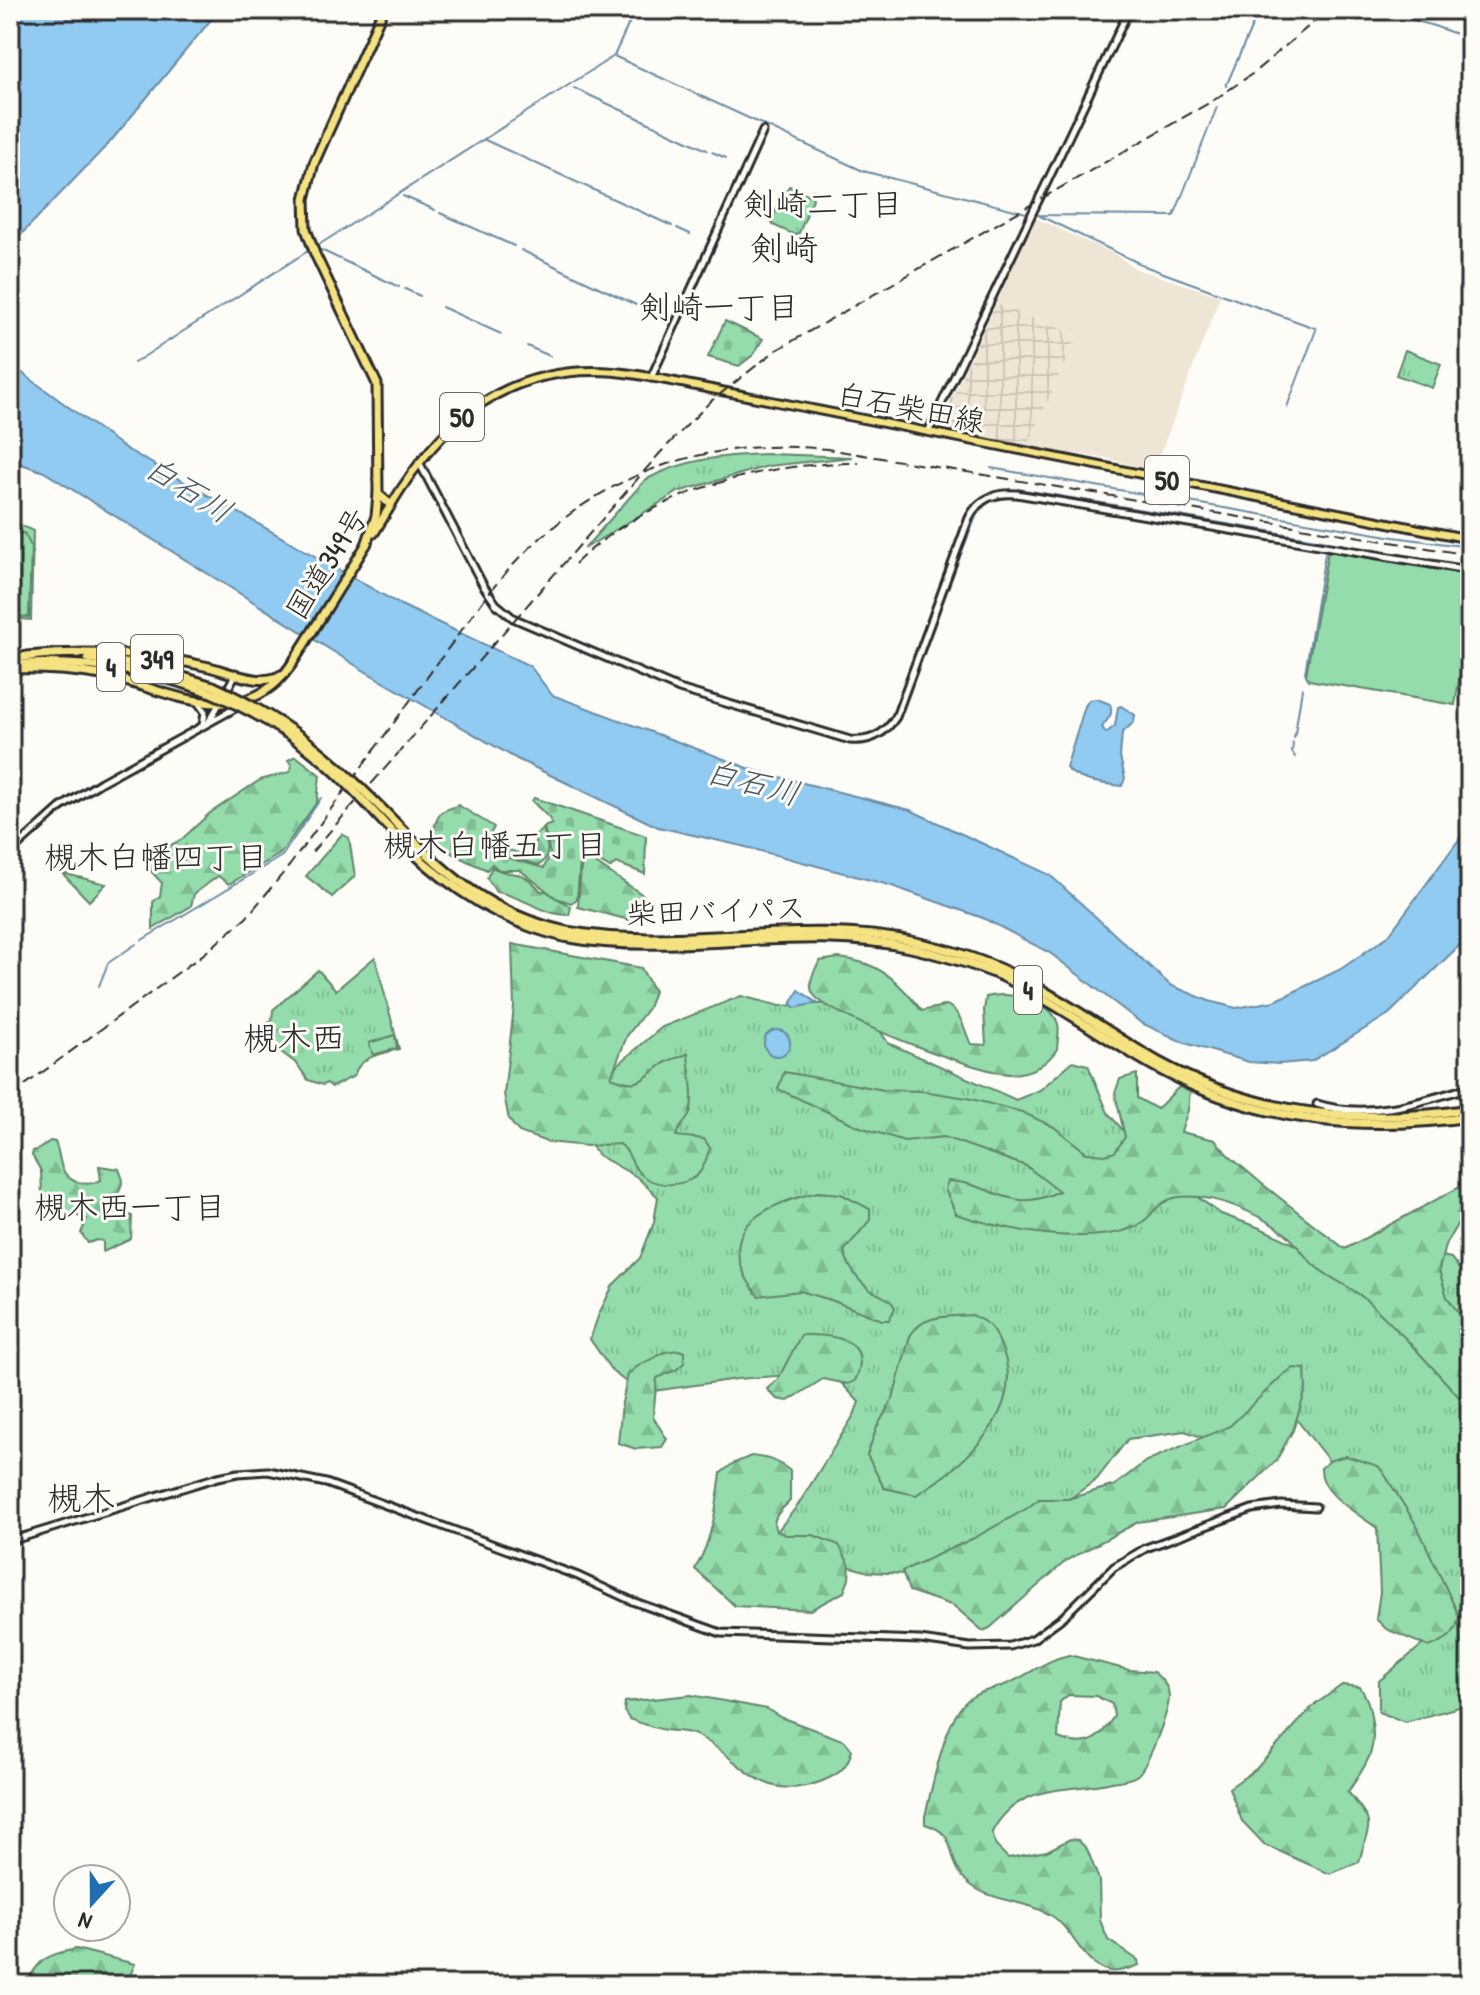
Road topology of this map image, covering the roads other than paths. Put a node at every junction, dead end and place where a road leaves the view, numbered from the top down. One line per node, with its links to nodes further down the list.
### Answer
1 (383, 10): 7 (highway, 国道349号 / 349)
2 (1129, 10): 5 (street)
3 (763, 131): 4 (street)
4 (651, 378): 5 (main road, 白石柴田線 / 50); 6 (main road, 白石柴田線 / 50)
5 (928, 432): 9 (main road, 白石柴田線 / 50)
6 (419, 461): 8 (main road, 白石柴田線 / 50); 11 (street)
7 (378, 494): 8 (highway, 国道349号); 10 (highway, 349)
8 (391, 505): 10 (highway, 国道349号 / 349)
9 (1470, 539)
10 (366, 545): 16 (highway, 国道349号 / 349)
11 (1461, 569)
12 (27, 656): 13 (highway, 柴田バイパス / 4); 15 (highway, 349); 17 (highway, 柴田バイパス / 4)
13 (10, 658)
14 (10, 667): 17 (highway, 柴田バイパス / 4); 19 (highway, 349)
15 (236, 673): 16 (highway, 349); 20 (street)
16 (284, 673): 18 (highway, 349)
17 (211, 689): 23 (highway, 柴田バイパス / 4, bridge)
18 (256, 696): 20 (highway, 349); 21 (street)
19 (197, 701): 20 (highway, 349); 21 (street)
20 (220, 704): 21 (street)
21 (205, 725): 22 (street)
22 (10, 853)
23 (565, 934): 26 (highway, 柴田バイパス / 4); 27 (highway, 柴田バイパス / 4)
24 (1470, 1087): 25 (street)
25 (1317, 1104)
26 (1470, 1109)
27 (1470, 1117)
28 (1316, 1507): 29 (street)
29 (10, 1541)

